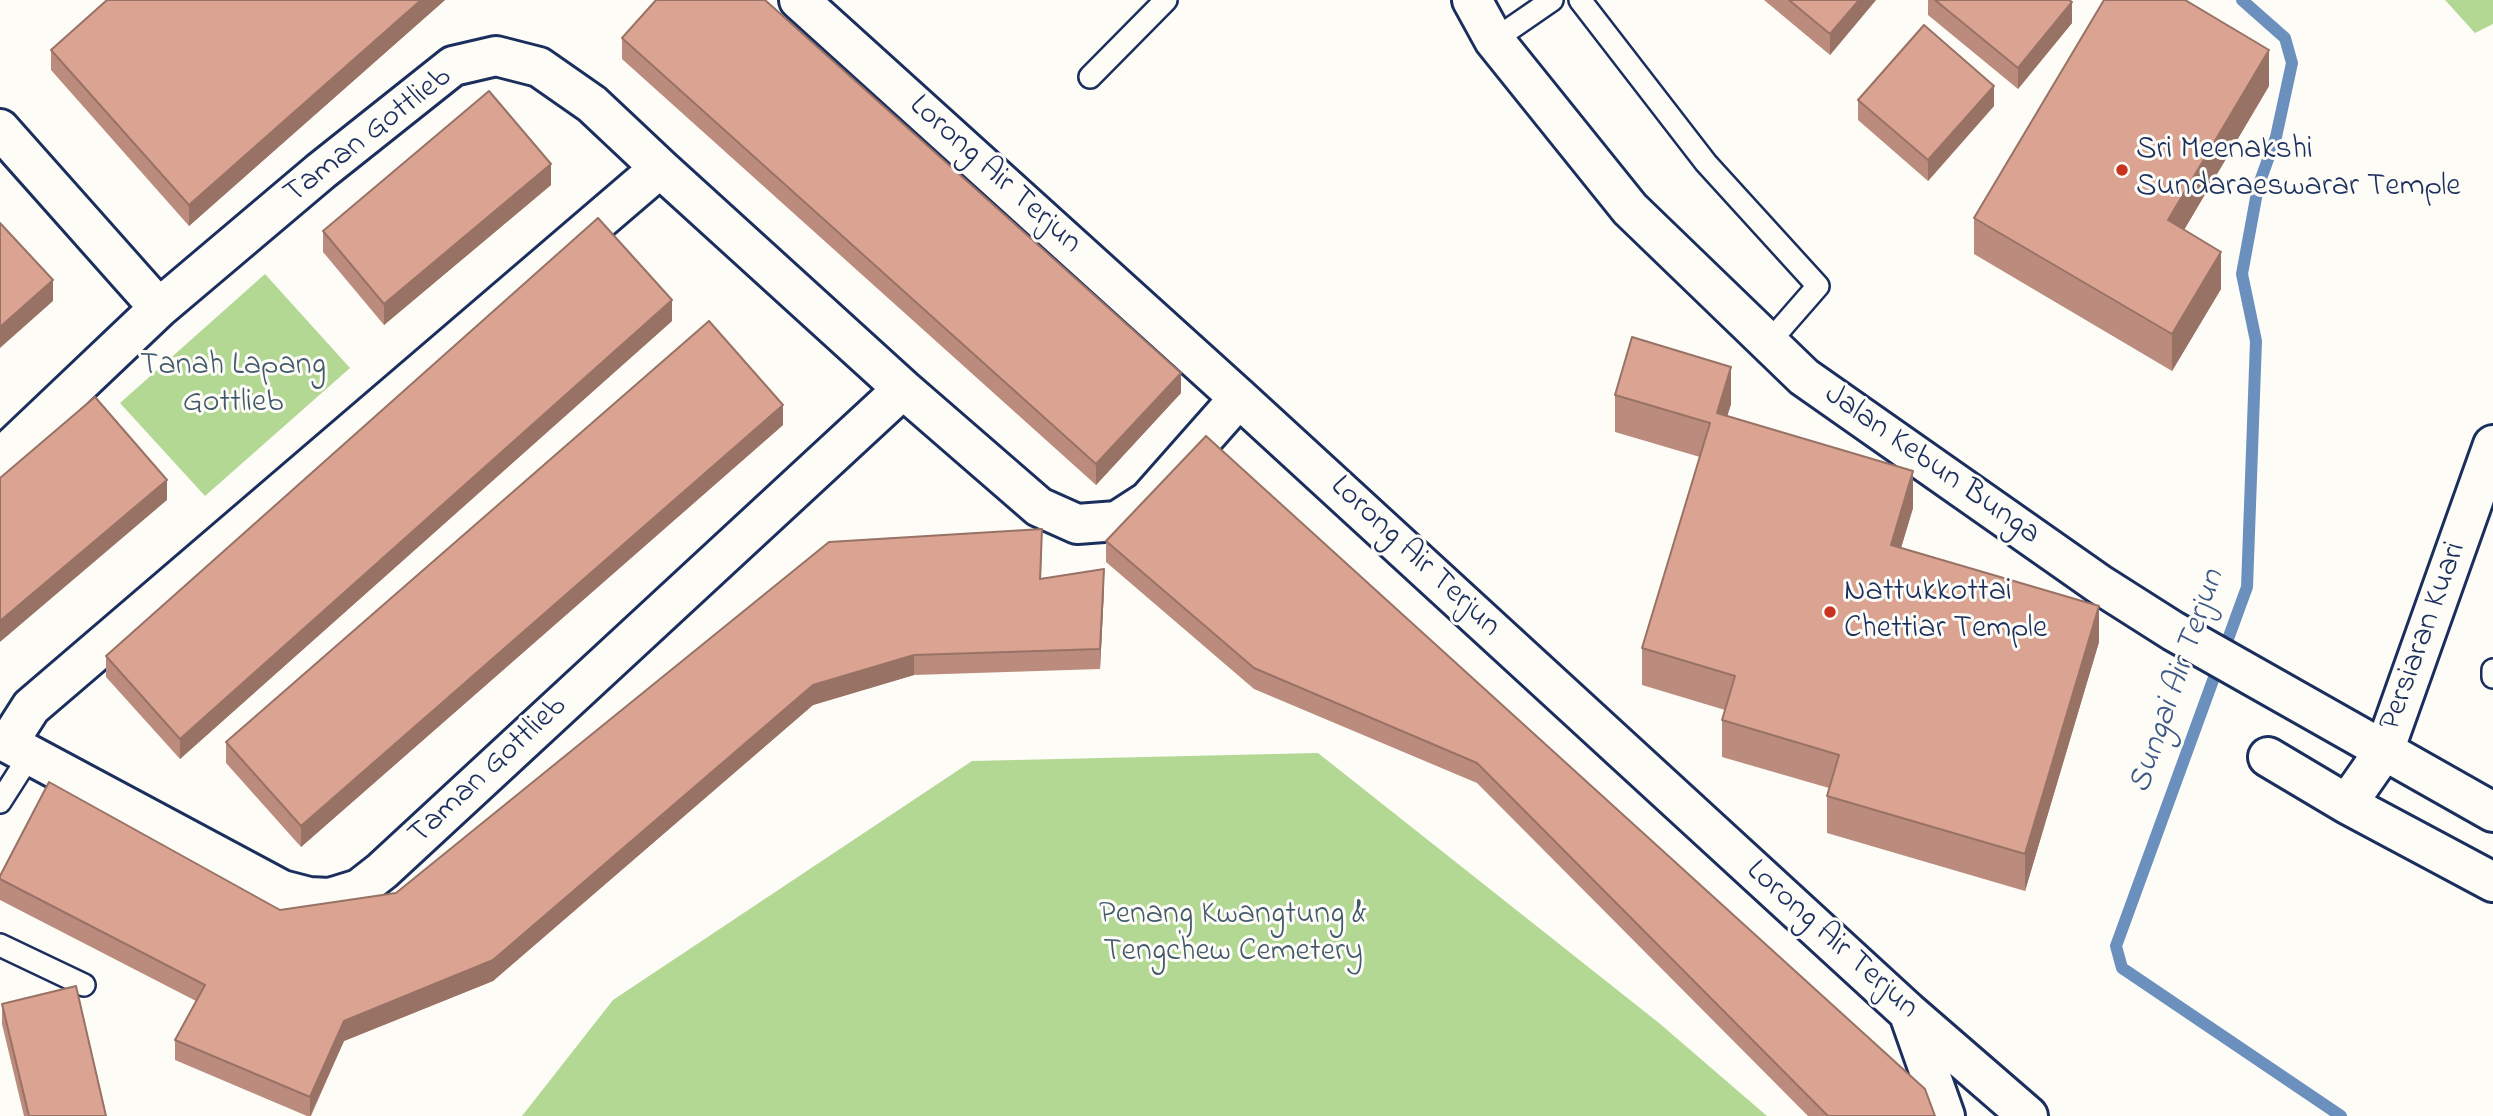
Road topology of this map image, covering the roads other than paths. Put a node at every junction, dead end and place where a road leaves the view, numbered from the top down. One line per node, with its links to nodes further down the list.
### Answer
1 (799, 0): 13 (street, Lorong Air Terjun)
2 (1166, 0): 7 (lane)
3 (1472, 0): 6 (street, Jalan Kebun Bunga)
4 (1552, 0): 6 (lane)
5 (1580, 0): 11 (lane)
6 (1494, 40): 11 (street, Jalan Kebun Bunga)
7 (1090, 77)
8 (0, 129): 10 (street)
9 (660, 168): 10 (street, Taman Gottlieb); 12 (street, Taman Gottlieb); 18 (street)
10 (159, 308): 15 (street, Taman Gottlieb)
11 (1770, 341): 19 (street, Jalan Kebun Bunga)
12 (903, 389): 13 (street, Taman Gottlieb); 18 (street, Taman Gottlieb)
13 (1239, 398): 27 (street, Lorong Air Terjun)
14 (2493, 445): 19 (street, Persiaran Kuari)
15 (0, 459)
16 (2493, 670): 17 (lane)
17 (2493, 677)
18 (13, 746): 21 (lane)
19 (2384, 751): 22 (street, Persiaran Kuari); 23 (street, Jalan Kebun Bunga)
20 (2268, 757): 22 (street)
21 (0, 802)
22 (2347, 804): 24 (street)
23 (2493, 812)
24 (2493, 883)
25 (0, 945): 26 (lane)
26 (84, 985)
27 (1908, 1012): 28 (street); 29 (street, Lorong Air Terjun)
28 (1945, 1116)
29 (2028, 1116)

